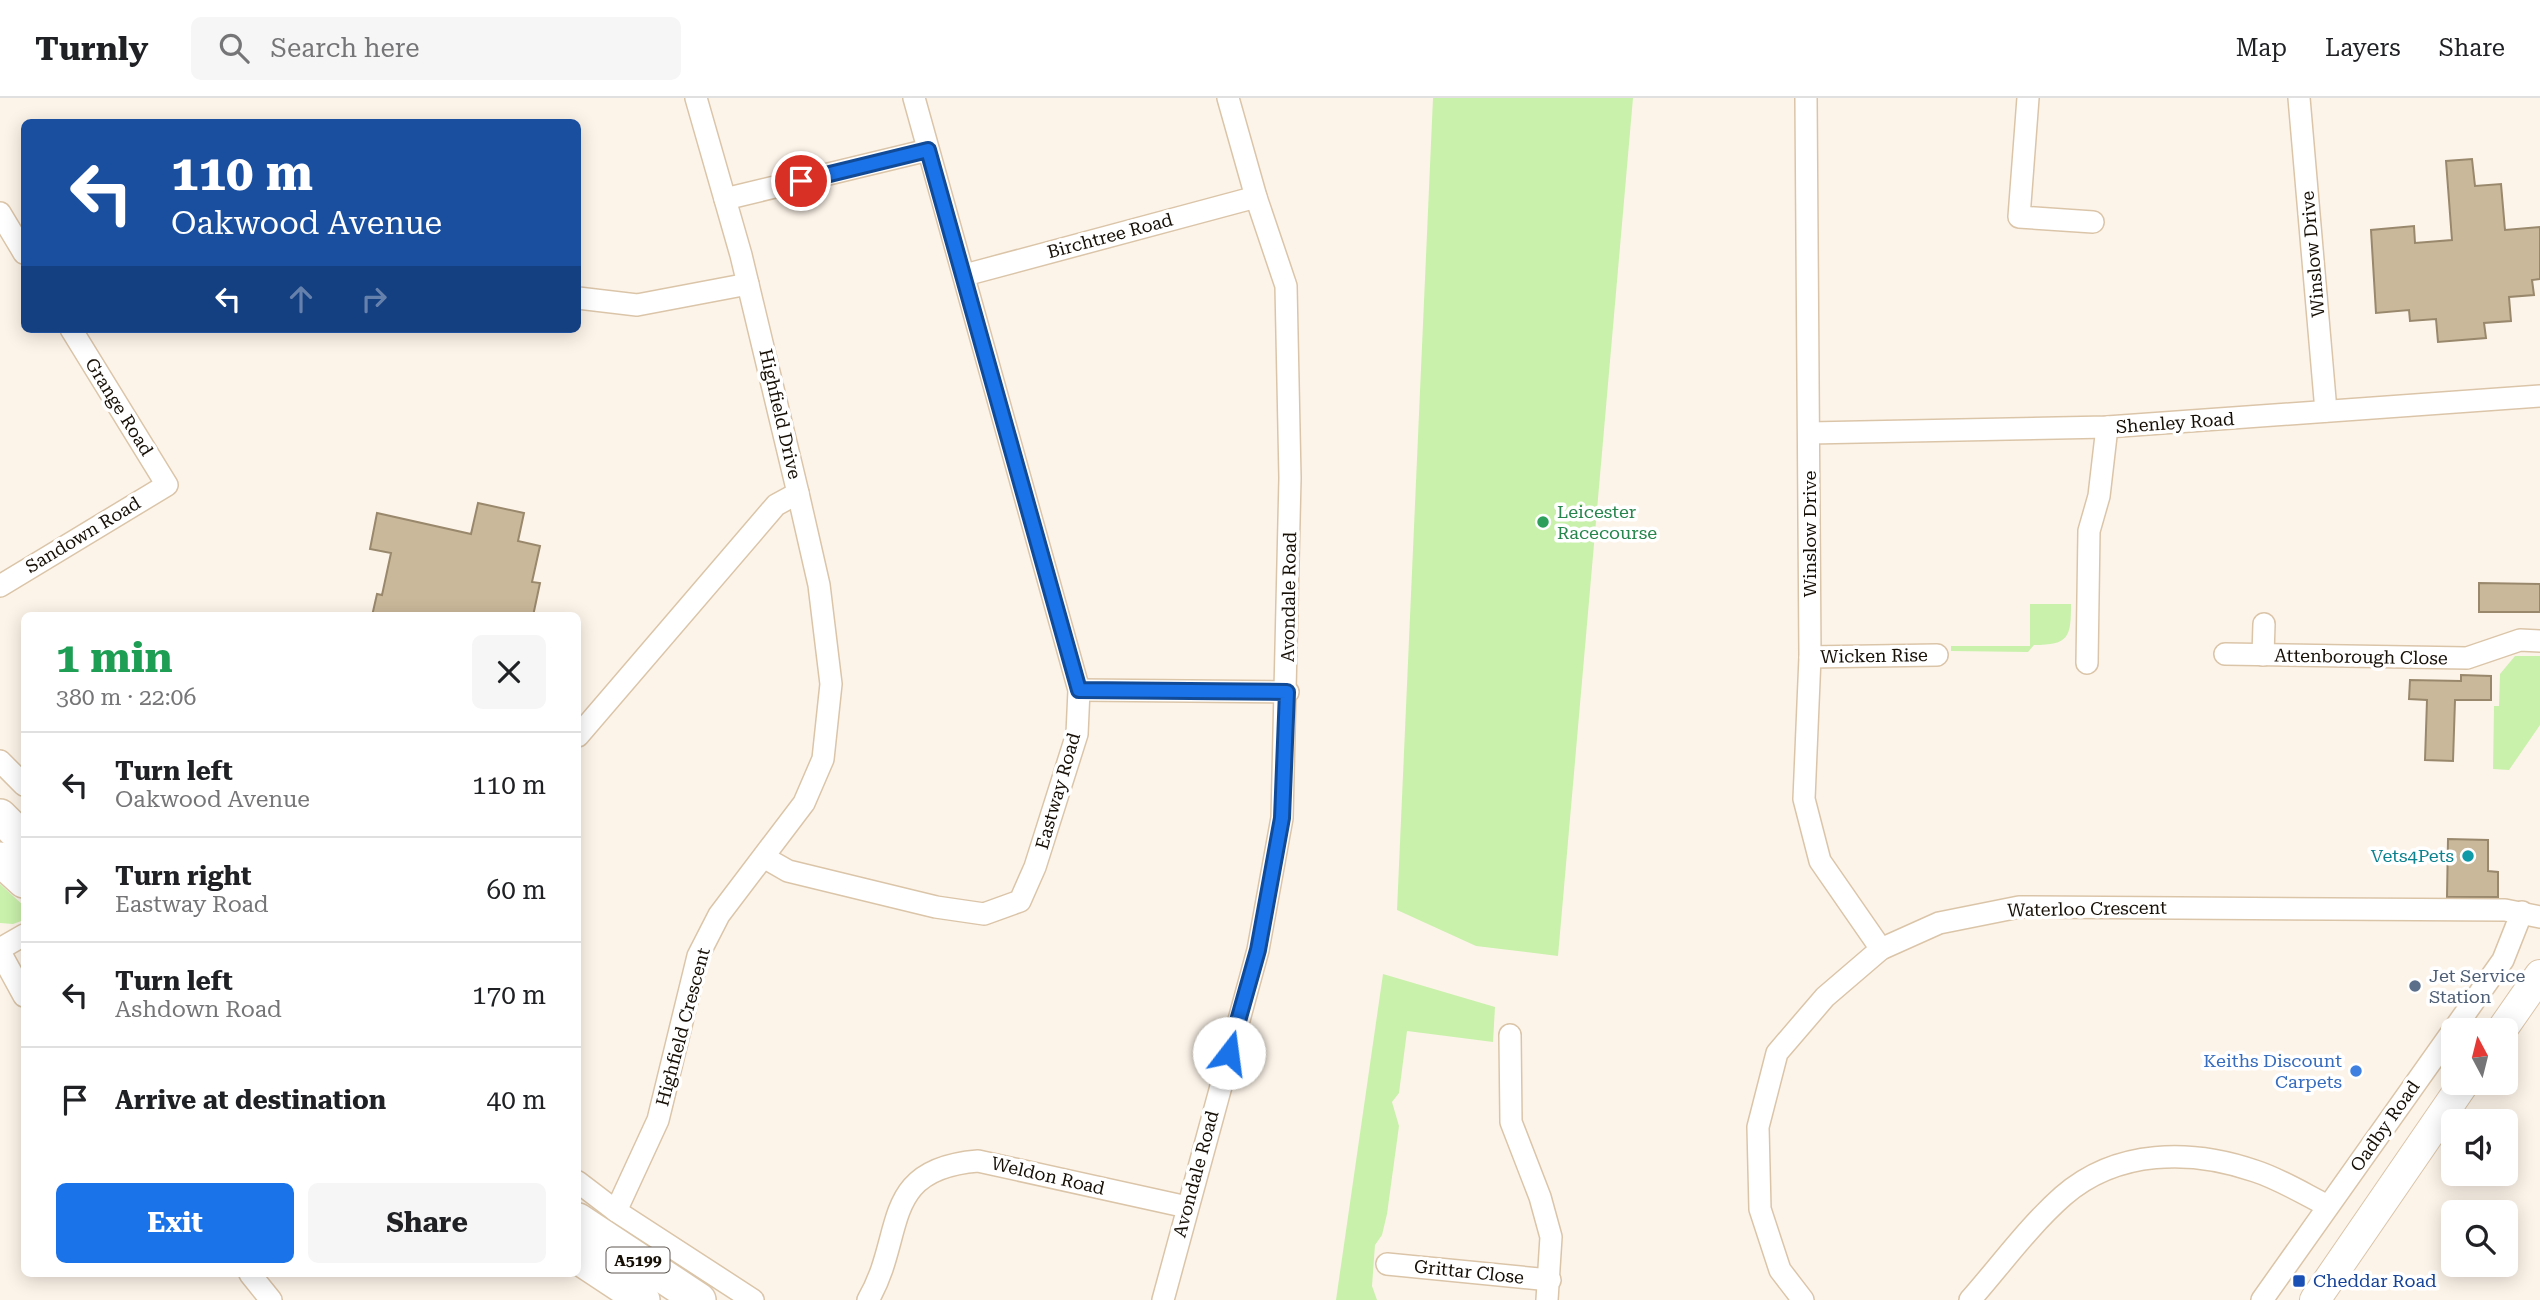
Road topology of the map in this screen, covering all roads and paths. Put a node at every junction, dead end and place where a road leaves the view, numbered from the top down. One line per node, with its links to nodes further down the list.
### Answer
1 (696, 98): 9 (street, Highfield Drive)
2 (914, 98): 7 (street, Eastway Road)
3 (1228, 98): 8 (street, Avondale Road)
4 (1805, 98): 20 (street, Winslow Drive)
5 (2028, 98): 11 (street)
6 (2299, 98): 18 (street, Winslow Drive)
7 (928, 150): 9 (street); 13 (street, Eastway Road)
8 (1256, 197): 13 (street, Birchtree Road); 32 (street, Avondale Road)
9 (725, 199): 14 (street, Highfield Drive)
10 (0, 213): 12 (street)
11 (2093, 222)
12 (21, 248)
13 (965, 275): 31 (street, Eastway Road)
14 (748, 284): 15 (street); 22 (street, Highfield Drive)
15 (581, 298)
16 (73, 333): 21 (street, Grange Road)
17 (2540, 396): 18 (street, Shenley Road)
18 (2326, 411): 19 (street, Shenley Road)
19 (2107, 427): 20 (street, Shenley Road); 30 (street)
20 (1810, 433): 29 (street, Winslow Drive)
21 (167, 485): 23 (street, Sandown Road)
22 (798, 494): 33 (street, Highfield Drive); 38 (street, Highfield Crescent)
23 (0, 586)
24 (2264, 624): 28 (street, Attenborough Close)
25 (2540, 641): 28 (street, Attenborough Close)
26 (1937, 654): 29 (street, Wicken Rise)
27 (2225, 654): 28 (street, Attenborough Close)
28 (2263, 655)
29 (1810, 657): 43 (street, Winslow Drive)
30 (2087, 663)
31 (1079, 690): 32 (street); 38 (street, Eastway Road)
32 (1287, 692): 52 (street, Avondale Road)
33 (581, 732)
34 (0, 761): 35 (street)
35 (21, 782)
36 (0, 816): 37 (main road)
37 (21, 837)
38 (765, 858): 53 (street, Highfield Crescent)
39 (0, 859): 40 (main road)
40 (21, 878)
41 (2531, 914): 43 (street, Waterloo Crescent); 51 (street, Oadby Road)
42 (21, 936): 44 (street)
43 (1881, 949): 65 (street, Waterloo Crescent)
44 (0, 951): 46 (street)
45 (2540, 975): 47 (main road)
46 (21, 990)
47 (2510, 1018)
48 (1510, 1035): 58 (street)
49 (2455, 1096): 68 (main road)
50 (581, 1184): 53 (street)
51 (2328, 1206): 66 (street); 67 (street, Oadby Road)
52 (1187, 1207): 63 (street, Weldon Road); 64 (street, Avondale Road)
53 (616, 1211): 62 (street)
54 (581, 1222): 61 (main road, A5199)
55 (581, 1259): 60 (main road, A5199)
56 (1387, 1264): 58 (street, Grittar Close)
57 (252, 1277): 59 (street)
58 (1548, 1290)
59 (271, 1300)
60 (643, 1300)
61 (699, 1300)
62 (753, 1300)
63 (868, 1300)
64 (1163, 1300)
65 (1803, 1300)
66 (1970, 1300)
67 (2262, 1300)
68 (2315, 1300)

